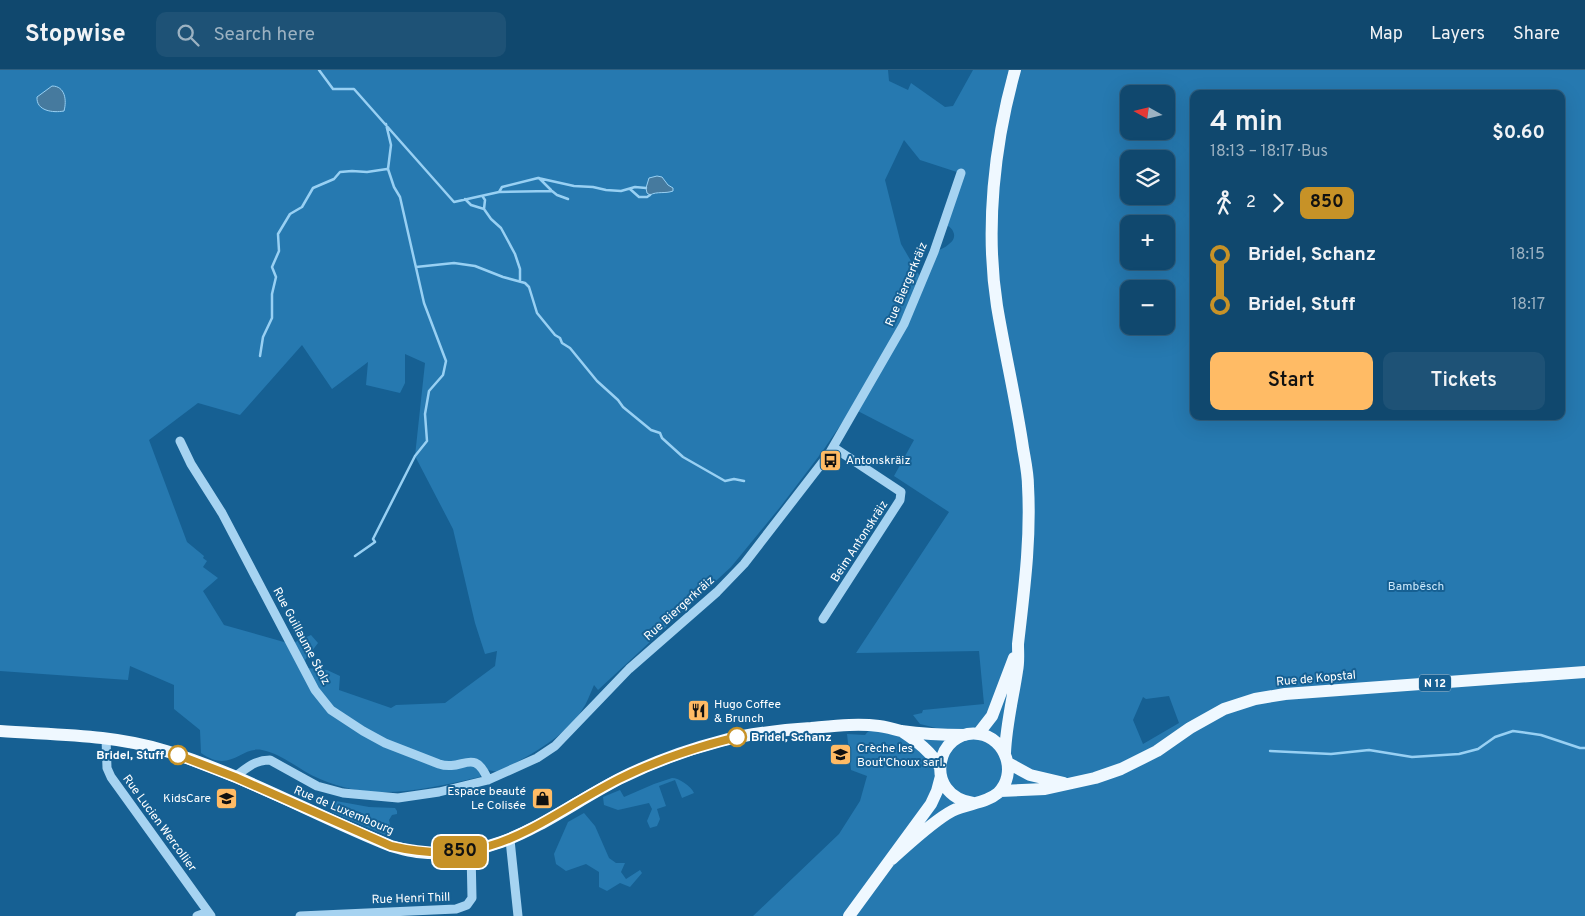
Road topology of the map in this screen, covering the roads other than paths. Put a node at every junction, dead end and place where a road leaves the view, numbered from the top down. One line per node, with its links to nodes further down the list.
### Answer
1 (1015, 70): 6 (main road)
2 (961, 173): 4 (street, Rue Biergerkräiz)
3 (180, 441): 15 (street, Rue Guillaume Stolz)
4 (833, 447): 5 (street, Beim Antonskräiz); 15 (street, Rue Biergerkräiz)
5 (822, 619)
6 (1018, 646): 10 (main road); 12 (main road)
7 (1585, 672): 16 (main road, Rue de Kopstal / N 12)
8 (0, 731): 11 (main road, Rue de Luxembourg)
9 (901, 731): 10 (main road, Rue de Luxembourg); 13 (main road, Rue de Luxembourg); 19 (main road, Rue de Luxembourg)
10 (972, 734): 12 (main road); 13 (main road)
11 (106, 738): 14 (main road, Rue de Luxembourg); 22 (street, Rue Lucien Wercollier)
12 (1006, 758): 16 (main road, Rue de Kopstal / N 12); 17 (main road)
13 (940, 771): 18 (main road); 21 (main road)
14 (235, 777): 15 (street, Rue Biergerkräiz); 20 (main road, Rue de Luxembourg)
15 (488, 780)
16 (1068, 784): 17 (main road, Rue de Kopstal / N 12)
17 (1000, 791): 18 (main road)
18 (973, 803): 21 (main road)
19 (510, 840): 20 (main road, Rue de Luxembourg); 25 (street)
20 (471, 851): 24 (street, Rue Henri Thill)
21 (892, 859): 26 (main road)
22 (210, 914): 23 (street)
23 (197, 916)
24 (300, 916)
25 (518, 916)
26 (849, 916)

